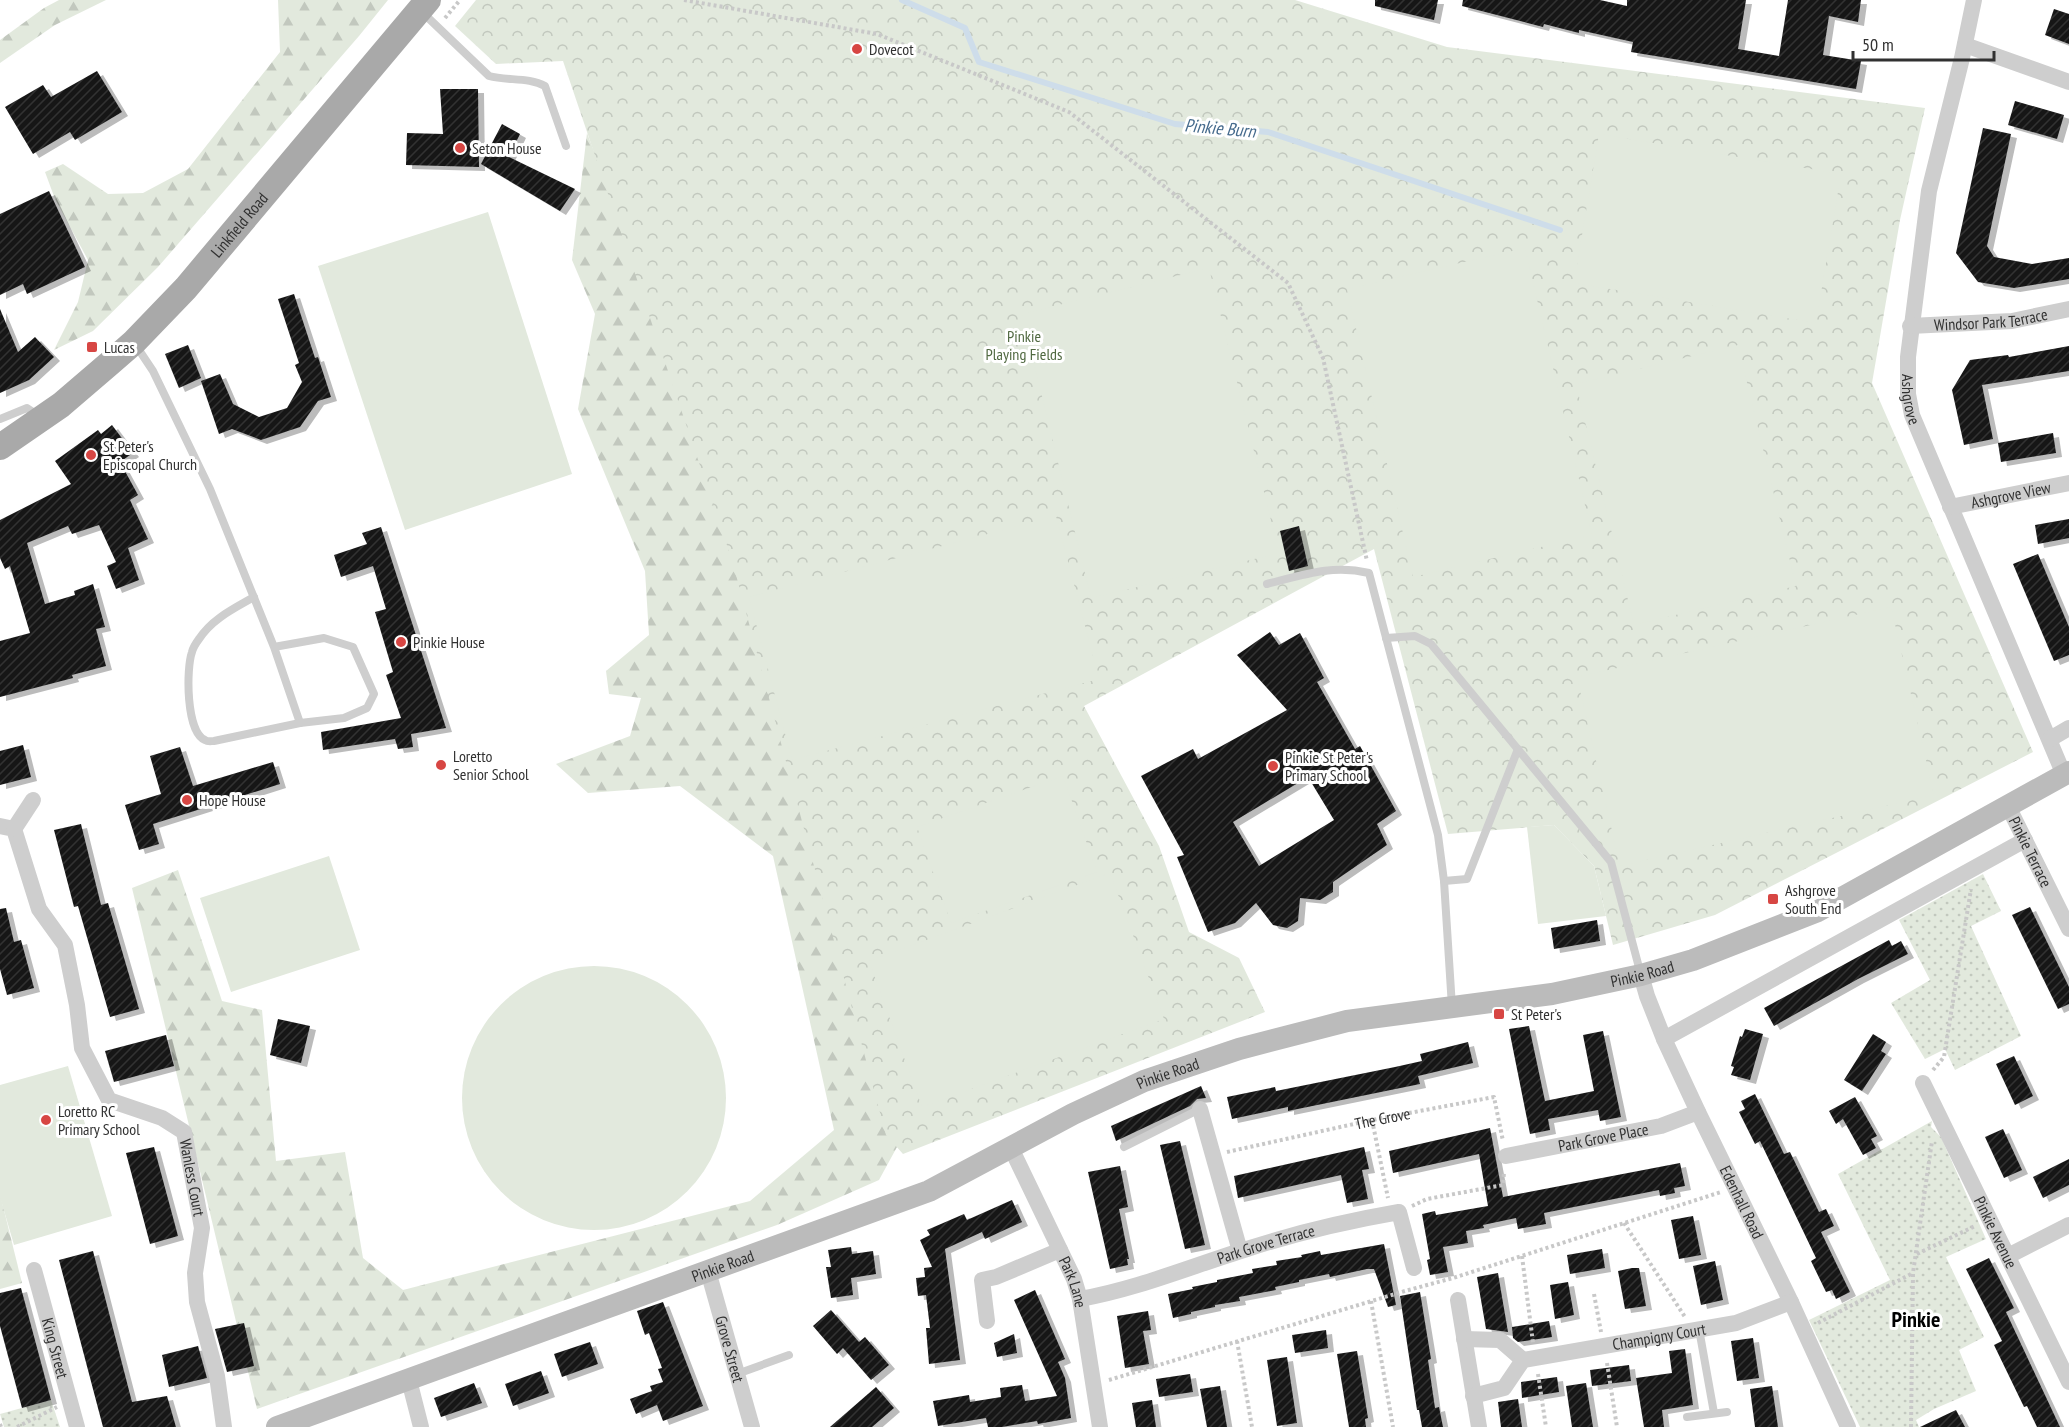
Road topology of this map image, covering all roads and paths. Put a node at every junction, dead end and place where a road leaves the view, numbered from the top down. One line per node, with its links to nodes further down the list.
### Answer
1 (460, 0): 4 (path)
2 (684, 0): 16 (path)
3 (1974, 0): 5 (street, Ashgrove)
4 (428, 12): 7 (lane); 10 (main road, Linkfield Road)
5 (1965, 45): 6 (street); 9 (street, Ashgrove)
6 (2069, 82)
7 (566, 146)
8 (2069, 309): 9 (street, Windsor Park Terrace)
9 (1910, 326): 15 (street, Ashgrove)
10 (134, 342): 12 (main road, Linkfield Road); 18 (lane)
11 (0, 419): 12 (lane)
12 (36, 423): 13 (main road, Linkfield Road)
13 (0, 447)
14 (2069, 483): 15 (street, Ashgrove View)
15 (1950, 507): 23 (street, Ashgrove)
16 (1369, 573): 17 (lane); 19 (lane)
17 (1267, 584)
18 (254, 597): 20 (lane); 21 (lane)
19 (1386, 638): 24 (lane); 31 (lane)
20 (274, 647): 21 (lane); 21 (lane)
21 (300, 723)
22 (2069, 728): 23 (street)
23 (2050, 739): 25 (street, Ashgrove)
24 (1518, 749): 31 (lane); 33 (lane)
25 (2067, 774): 27 (main road, Pinkie Road)
26 (33, 800): 28 (street)
27 (2008, 806): 29 (street, Pinkie Terrace); 33 (main road, Pinkie Road)
28 (7, 827): 78 (street, Wanless Court)
29 (2025, 840): 30 (street); 32 (street, Pinkie Terrace)
30 (1975, 868): 35 (street); 36 (path)
31 (1444, 882): 34 (lane)
32 (2069, 929)
33 (1641, 975): 34 (main road, Pinkie Road); 35 (street, Edenhall Road)
34 (1452, 1007): 42 (main road, Pinkie Road)
35 (1664, 1039): 38 (street, Edenhall Road)
36 (1923, 1083): 40 (street, Pinkie Avenue)
37 (1200, 1109): 41 (lane); 43 (street)
38 (1698, 1112): 44 (street, Park Grove Place); 60 (street, Edenhall Road)
39 (1372, 1119): 43 (path, The Grove); 44 (path, The Grove); 45 (path)
40 (1942, 1120): 46 (street, Pinkie Avenue); 51 (path)
41 (1124, 1147)
42 (1011, 1148): 49 (street, Park Lane); 55 (main road, Pinkie Road)
43 (1212, 1155): 50 (street)
44 (1506, 1156): 45 (path)
45 (1395, 1213): 50 (street, Park Grove Terrace); 53 (street)
46 (1990, 1219): 51 (path); 52 (street, Pinkie Avenue)
47 (1624, 1223): 63 (path)
48 (2069, 1226): 52 (street)
49 (1060, 1250): 57 (street, Park Lane); 61 (street)
50 (1240, 1251): 57 (street, Park Grove Terrace)
51 (1916, 1255): 56 (path)
52 (2008, 1256): 70 (street, Pinkie Avenue)
53 (1414, 1268)
54 (34, 1270): 72 (street, King Street)
55 (708, 1271): 68 (street, Grove Street); 69 (main road, Pinkie Road)
56 (1913, 1273): 62 (path); 87 (path)
57 (1080, 1299): 82 (street, Park Lane)
58 (1458, 1300): 64 (street)
59 (1371, 1301): 84 (path)
60 (1791, 1302): 62 (street, Edenhall Road); 63 (street, Champigny Court)
61 (987, 1321)
62 (1801, 1323): 86 (street, Edenhall Road)
63 (1697, 1330): 67 (street, Champigny Court); 74 (lane)
64 (1464, 1339): 67 (street); 71 (street)
65 (1237, 1341): 83 (path)
66 (789, 1355): 68 (lane)
67 (1523, 1360): 71 (street)
68 (737, 1374): 81 (street, Grove Street)
69 (409, 1380): 79 (main road, Pinkie Road); 80 (street)
70 (2069, 1382)
71 (1473, 1396): 85 (street)
72 (70, 1400): 76 (path); 77 (street, King Street)
73 (1726, 1412): 74 (lane)
74 (1714, 1413): 75 (lane)
75 (1687, 1418)
76 (17, 1427)
77 (77, 1427)
78 (224, 1427)
79 (277, 1427)
80 (420, 1427)
81 (752, 1427)
82 (1100, 1427)
83 (1252, 1427)
84 (1393, 1427)
85 (1479, 1427)
86 (1848, 1427)
87 (1911, 1427)

